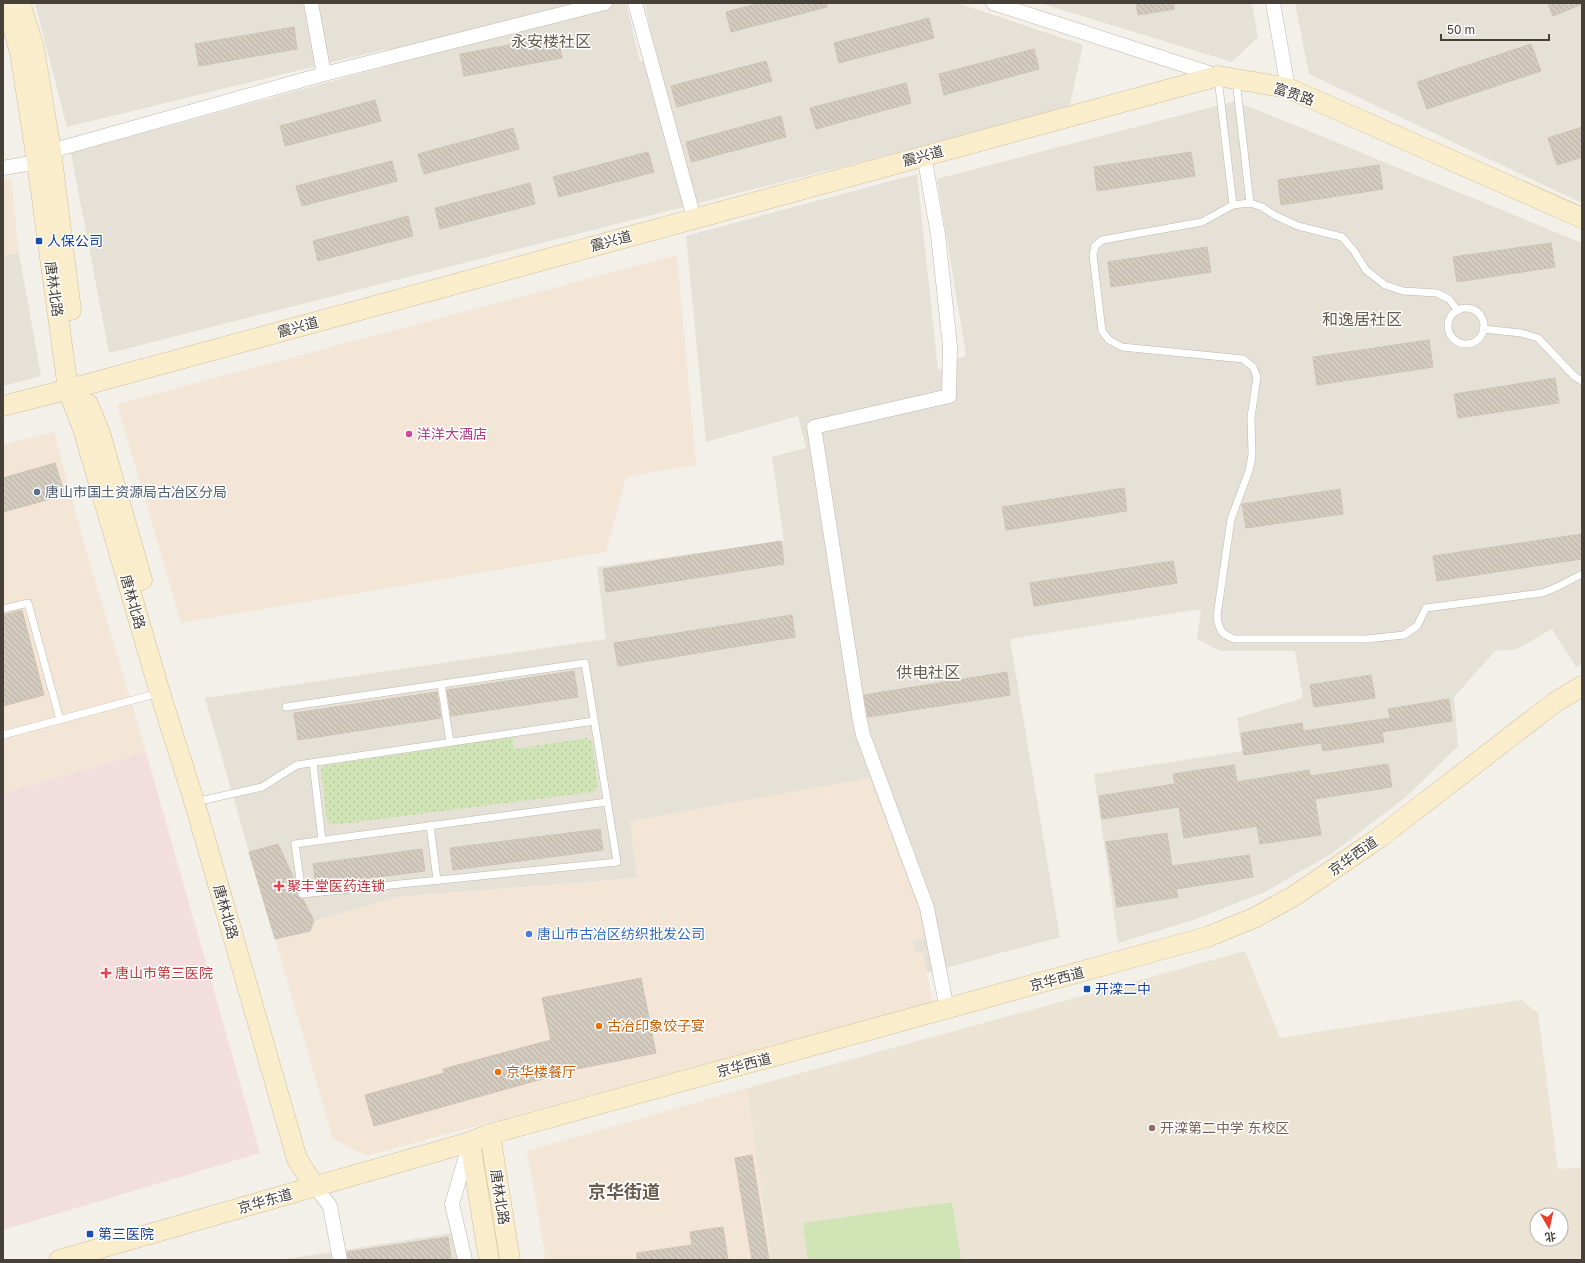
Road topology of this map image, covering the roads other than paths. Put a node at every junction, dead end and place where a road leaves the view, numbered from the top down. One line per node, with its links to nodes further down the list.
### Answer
1 (6, 3): 12 (main road, 唐林北路)
2 (20, 3): 12 (main road, 唐林北路)
3 (311, 3): 8 (street)
4 (605, 3): 8 (street)
5 (635, 3): 16 (street)
6 (993, 3): 9 (street, 富贵路)
7 (1273, 3): 10 (street)
8 (324, 74): 12 (street)
9 (1227, 77): 10 (main road, 富贵路); 11 (main road, 震兴道); 14 (lane); 15 (lane)
10 (1288, 88): 17 (main road, 富贵路)
11 (924, 155): 16 (main road, 震兴道); 39 (street)
12 (44, 157): 13 (street); 21 (main road, 唐林北路)
13 (3, 168)
14 (1250, 203): 15 (lane); 18 (lane)
15 (1233, 205): 23 (lane)
16 (694, 218): 21 (main road, 震兴道)
17 (1582, 218)
18 (1458, 311): 19 (lane); 19 (lane)
19 (1483, 328): 20 (lane)
20 (1582, 381)
21 (75, 388): 22 (main road, 震兴道); 27 (main road, 唐林北路); 34 (main road, 唐林北路)
22 (3, 406)
23 (1582, 574)
24 (3, 610): 29 (lane)
25 (441, 684): 28 (lane); 30 (lane); 32 (lane)
26 (1582, 686): 39 (main road, 京华西道)
27 (160, 693): 29 (lane); 34 (main road, 唐林北路)
28 (286, 707)
29 (60, 720): 31 (lane)
30 (594, 720): 32 (lane); 35 (lane)
31 (3, 735)
32 (450, 742): 33 (lane)
33 (313, 763): 34 (lane); 37 (lane)
34 (199, 802): 42 (main road, 唐林北路)
35 (607, 802): 36 (lane); 38 (lane)
36 (430, 826): 37 (lane); 38 (lane)
37 (322, 840): 38 (lane)
38 (437, 880)
39 (948, 1009): 40 (main road, 京华西道)
40 (490, 1134): 41 (main road, 京华西道); 48 (main road, 唐林北路)
41 (470, 1142): 42 (main road, 京华东道); 46 (street); 47 (main road, 唐林北路)
42 (321, 1185): 43 (main road, 京华东道); 45 (street)
43 (84, 1256): 44 (main road, 京华东道)
44 (59, 1260)
45 (340, 1260)
46 (465, 1260)
47 (489, 1260)
48 (510, 1260)

